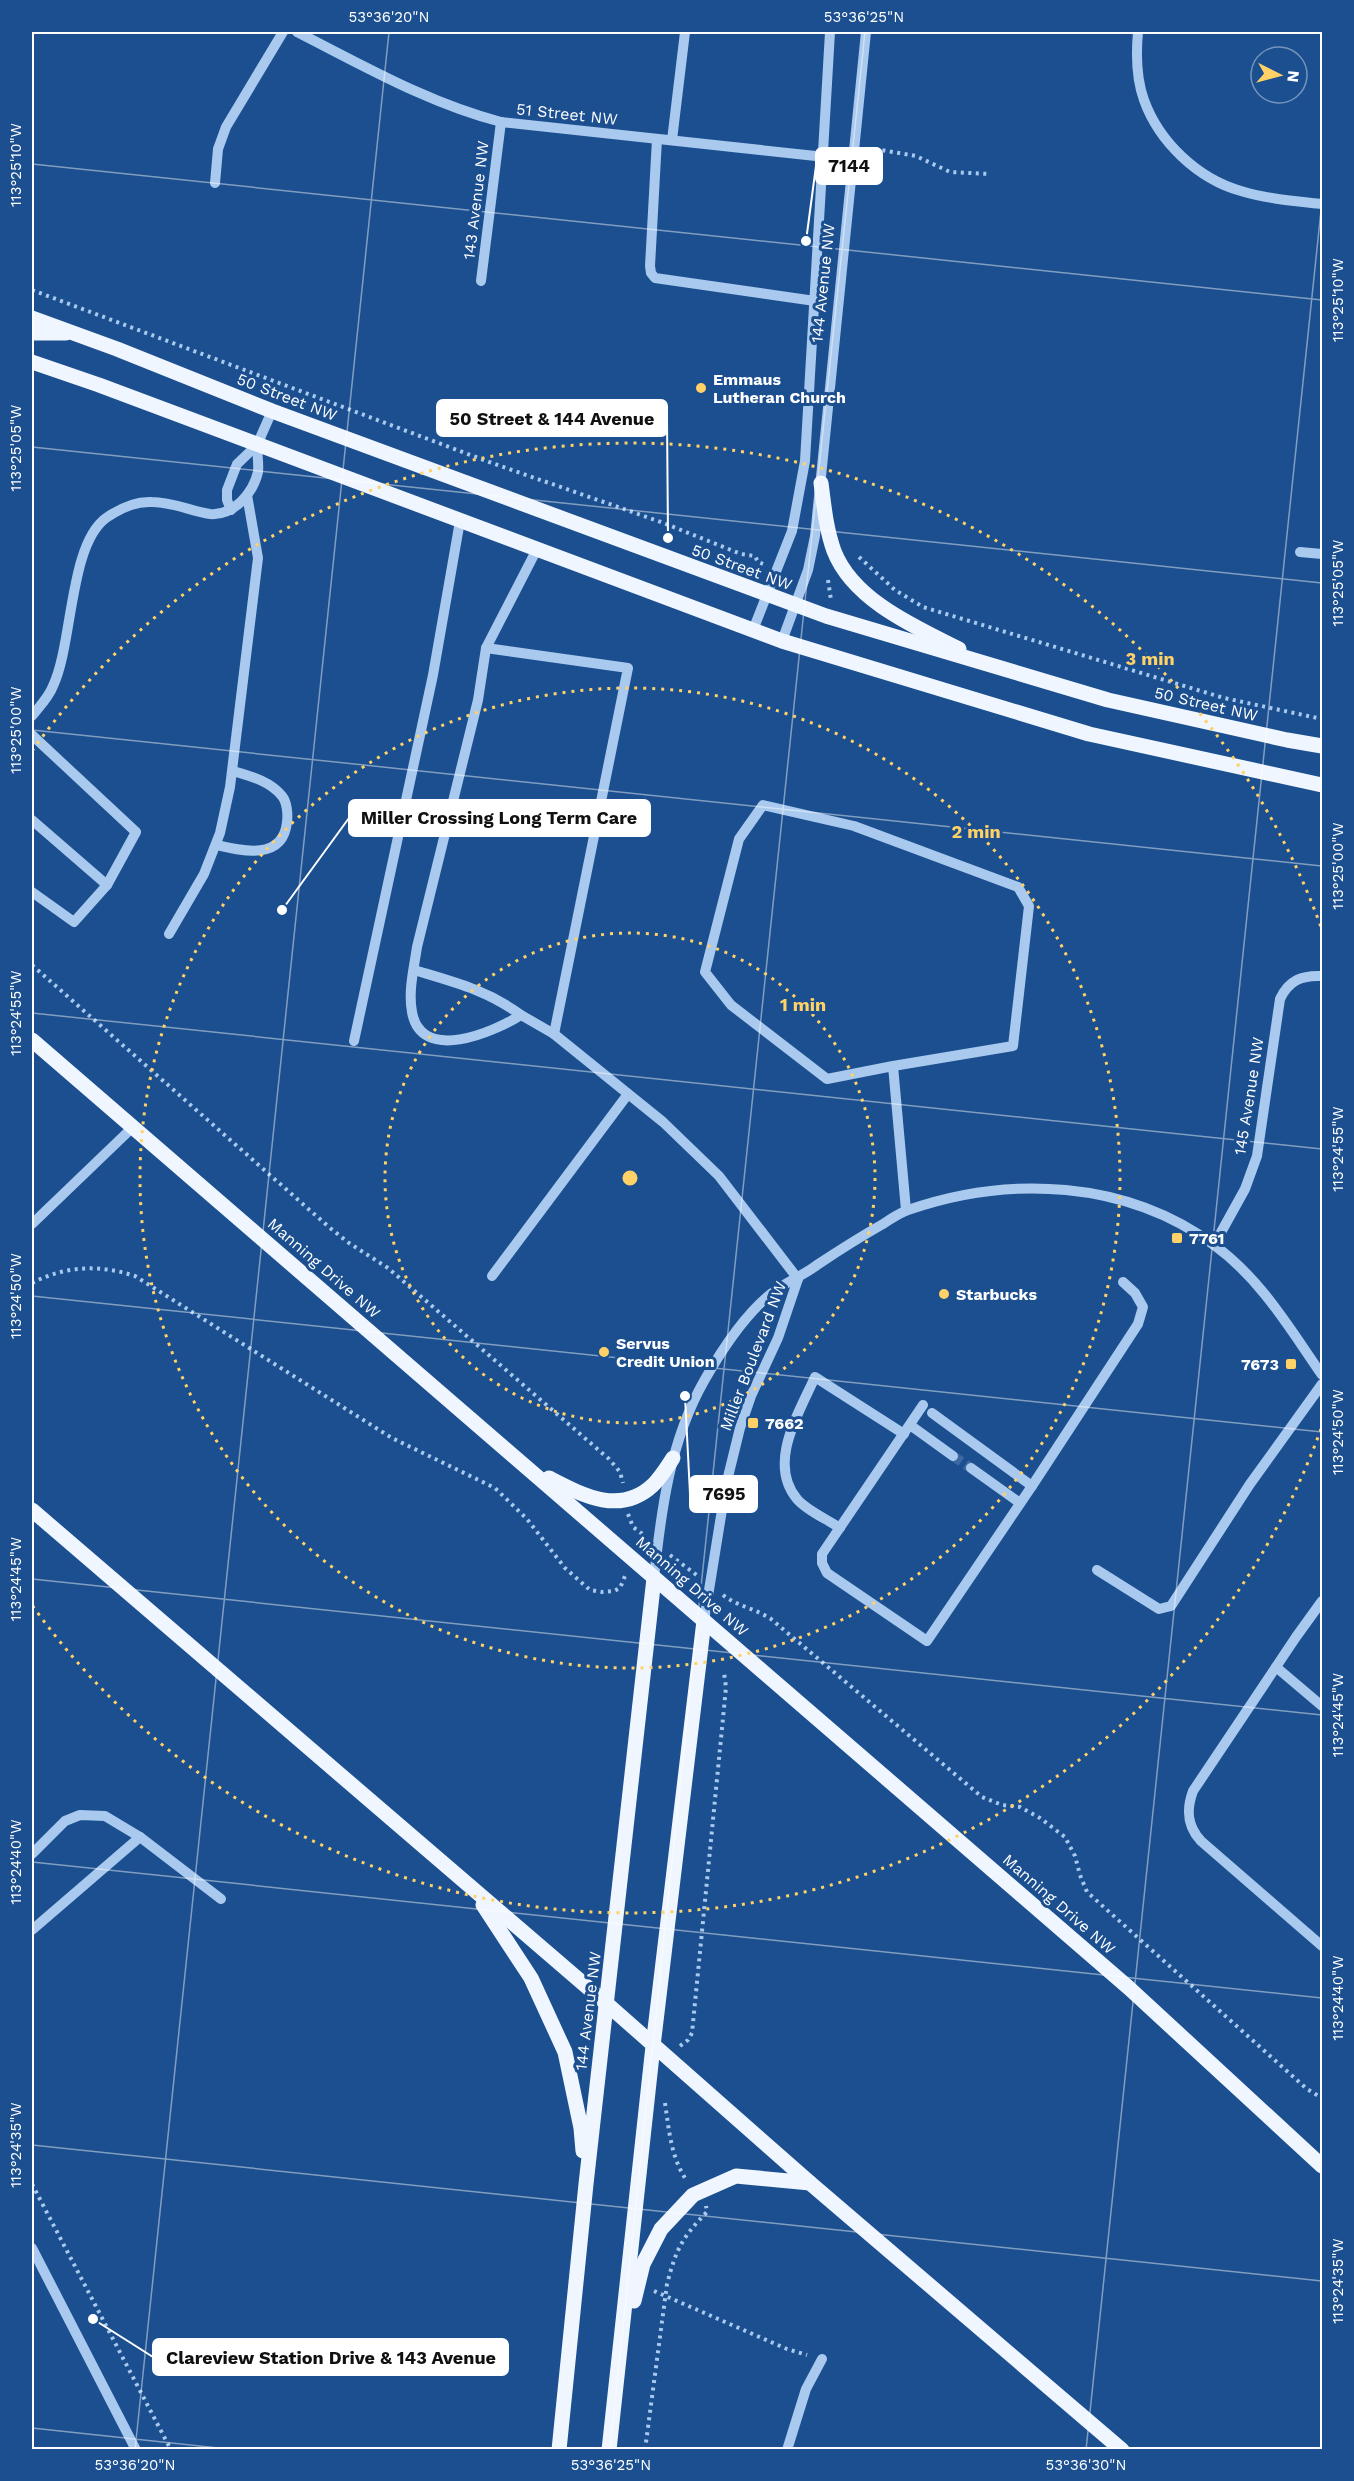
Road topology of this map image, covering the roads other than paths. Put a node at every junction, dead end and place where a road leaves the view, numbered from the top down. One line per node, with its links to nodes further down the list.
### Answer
1 (283, 32): 12 (street)
2 (297, 32): 7 (street, 51 Street NW)
3 (685, 32): 9 (street)
4 (830, 32): 10 (street, 144 Avenue NW)
5 (866, 32): 11 (street, 144 Avenue NW)
6 (1138, 32): 13 (street)
7 (501, 122): 8 (street, 51 Street NW); 14 (street, 143 Avenue NW)
8 (657, 139): 9 (street, 51 Street NW); 15 (street)
9 (672, 140): 10 (street, 51 Street NW)
10 (822, 156): 11 (street, 51 Street NW); 15 (street, 144 Avenue NW)
11 (853, 160): 22 (street, 144 Avenue NW)
12 (215, 183)
13 (1323, 204)
14 (481, 281)
15 (815, 301): 29 (street, 144 Avenue NW)
16 (32, 318): 17 (main road, 50 Street NW)
17 (72, 332): 18 (main road); 20 (main road, 50 Street NW)
18 (32, 333)
19 (32, 362): 21 (main road)
20 (272, 411): 21 (street); 29 (main road, 50 Street NW)
21 (257, 445): 23 (street); 24 (street); 25 (main road)
22 (821, 483): 30 (street, 144 Avenue NW); 34 (main road)
23 (247, 495): 24 (street); 38 (street)
24 (231, 510): 35 (street)
25 (460, 521): 26 (main road); 50 (street)
26 (537, 549): 31 (main road); 33 (street)
27 (1300, 552): 28 (street)
28 (1323, 554)
29 (767, 596): 30 (main road, 50 Street NW); 31 (street, 144 Avenue NW)
30 (795, 605): 32 (street, 144 Avenue NW); 34 (main road, 50 Street NW)
31 (753, 630): 32 (main road)
32 (782, 641): 39 (main road)
33 (486, 648): 45 (street); 48 (street)
34 (1002, 670): 37 (main road, 50 Street NW)
35 (32, 716)
36 (32, 735): 42 (street)
37 (1323, 746)
38 (233, 771): 41 (street); 41 (street)
39 (1323, 785)
40 (32, 820): 42 (street)
41 (216, 845): 44 (street)
42 (107, 885): 43 (street)
43 (32, 892)
44 (170, 934)
45 (414, 970): 47 (street); 47 (street)
46 (1323, 976): 56 (street, 145 Avenue NW)
47 (521, 1015): 48 (street)
48 (554, 1034): 52 (street)
49 (32, 1040): 53 (main road, Manning Drive NW)
50 (354, 1041)
51 (893, 1066): 51 (street); 54 (street)
52 (628, 1094): 57 (street); 58 (street)
53 (133, 1127): 55 (street); 67 (main road, Manning Drive NW)
54 (906, 1210): 56 (street, Miller Boulevard NW); 58 (street, Miller Boulevard NW)
55 (32, 1224)
56 (1214, 1245): 60 (street, Miller Boulevard NW)
57 (492, 1276)
58 (798, 1279): 66 (street, Miller Boulevard NW); 76 (street, Miller Boulevard NW)
59 (1123, 1282): 69 (street)
60 (1323, 1375)
61 (1323, 1384): 73 (street)
62 (923, 1405): 64 (street)
63 (932, 1413): 69 (street)
64 (907, 1429): 65 (street); 72 (street); 72 (street)
65 (953, 1456)
66 (673, 1458): 67 (main road); 74 (street, Miller Boulevard NW)
67 (528, 1468): 74 (main road, Manning Drive NW)
68 (971, 1468): 70 (street)
69 (1032, 1486): 70 (street)
70 (1020, 1503): 72 (street)
71 (32, 1510): 81 (main road)
72 (840, 1528)
73 (1097, 1570)
74 (654, 1578): 76 (main road, Manning Drive NW); 85 (main road, 144 Avenue NW)
75 (1323, 1601): 77 (street)
76 (704, 1621): 86 (main road); 87 (main road, Manning Drive NW)
77 (1276, 1667): 78 (street); 84 (street)
78 (1323, 1706)
79 (140, 1837): 80 (street); 82 (street); 83 (street)
80 (32, 1854)
81 (473, 1890): 85 (main road); 89 (main road)
82 (221, 1899)
83 (32, 1930)
84 (1323, 1946)
85 (607, 2004): 86 (main road); 89 (main road, 144 Avenue NW)
86 (653, 2046): 88 (main road); 91 (main road)
87 (1323, 2166)
88 (810, 2183): 91 (main road); 97 (main road)
89 (586, 2184): 94 (main road, 144 Avenue NW)
90 (32, 2248): 93 (street)
91 (621, 2350): 95 (main road)
92 (822, 2359): 96 (street)
93 (136, 2450)
94 (559, 2450)
95 (609, 2450)
96 (788, 2450)
97 (1122, 2450)

